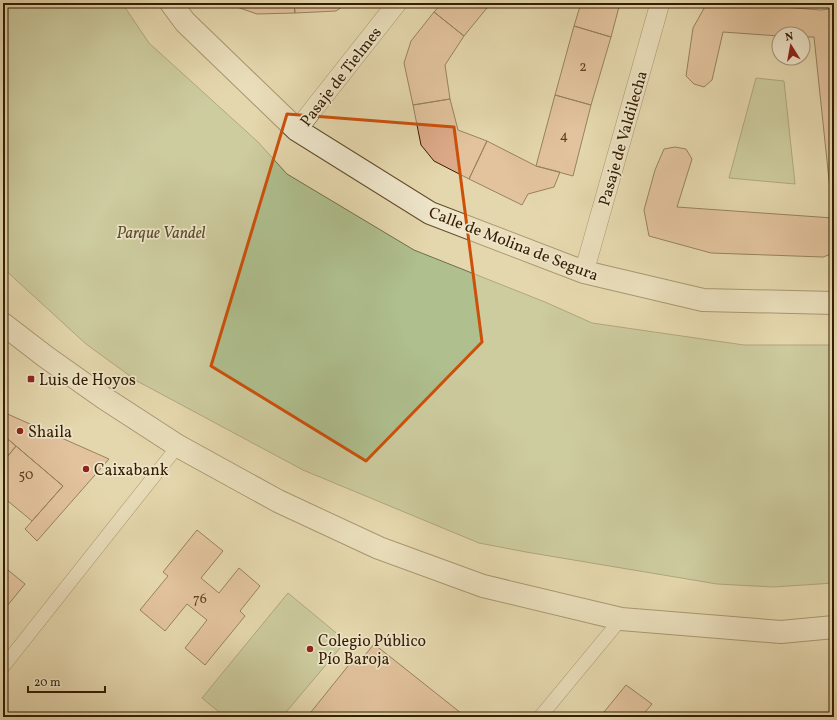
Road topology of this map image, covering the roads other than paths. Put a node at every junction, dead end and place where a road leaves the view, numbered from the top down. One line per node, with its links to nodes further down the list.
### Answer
1 (171, 3): 4 (street, Calle de Molina de Segura)
2 (397, 3): 4 (street, Pasaje de Tielmes)
3 (660, 3): 5 (street, Pasaje de Valdilecha)
4 (297, 130): 5 (street, Calle de Molina de Segura)
5 (584, 272): 6 (street, Calle de Molina de Segura)
6 (834, 303)
7 (3, 324): 8 (street)
8 (178, 446): 9 (street); 11 (lane)
9 (620, 619): 10 (street); 12 (lane)
10 (834, 627)
11 (3, 667)
12 (540, 717)

